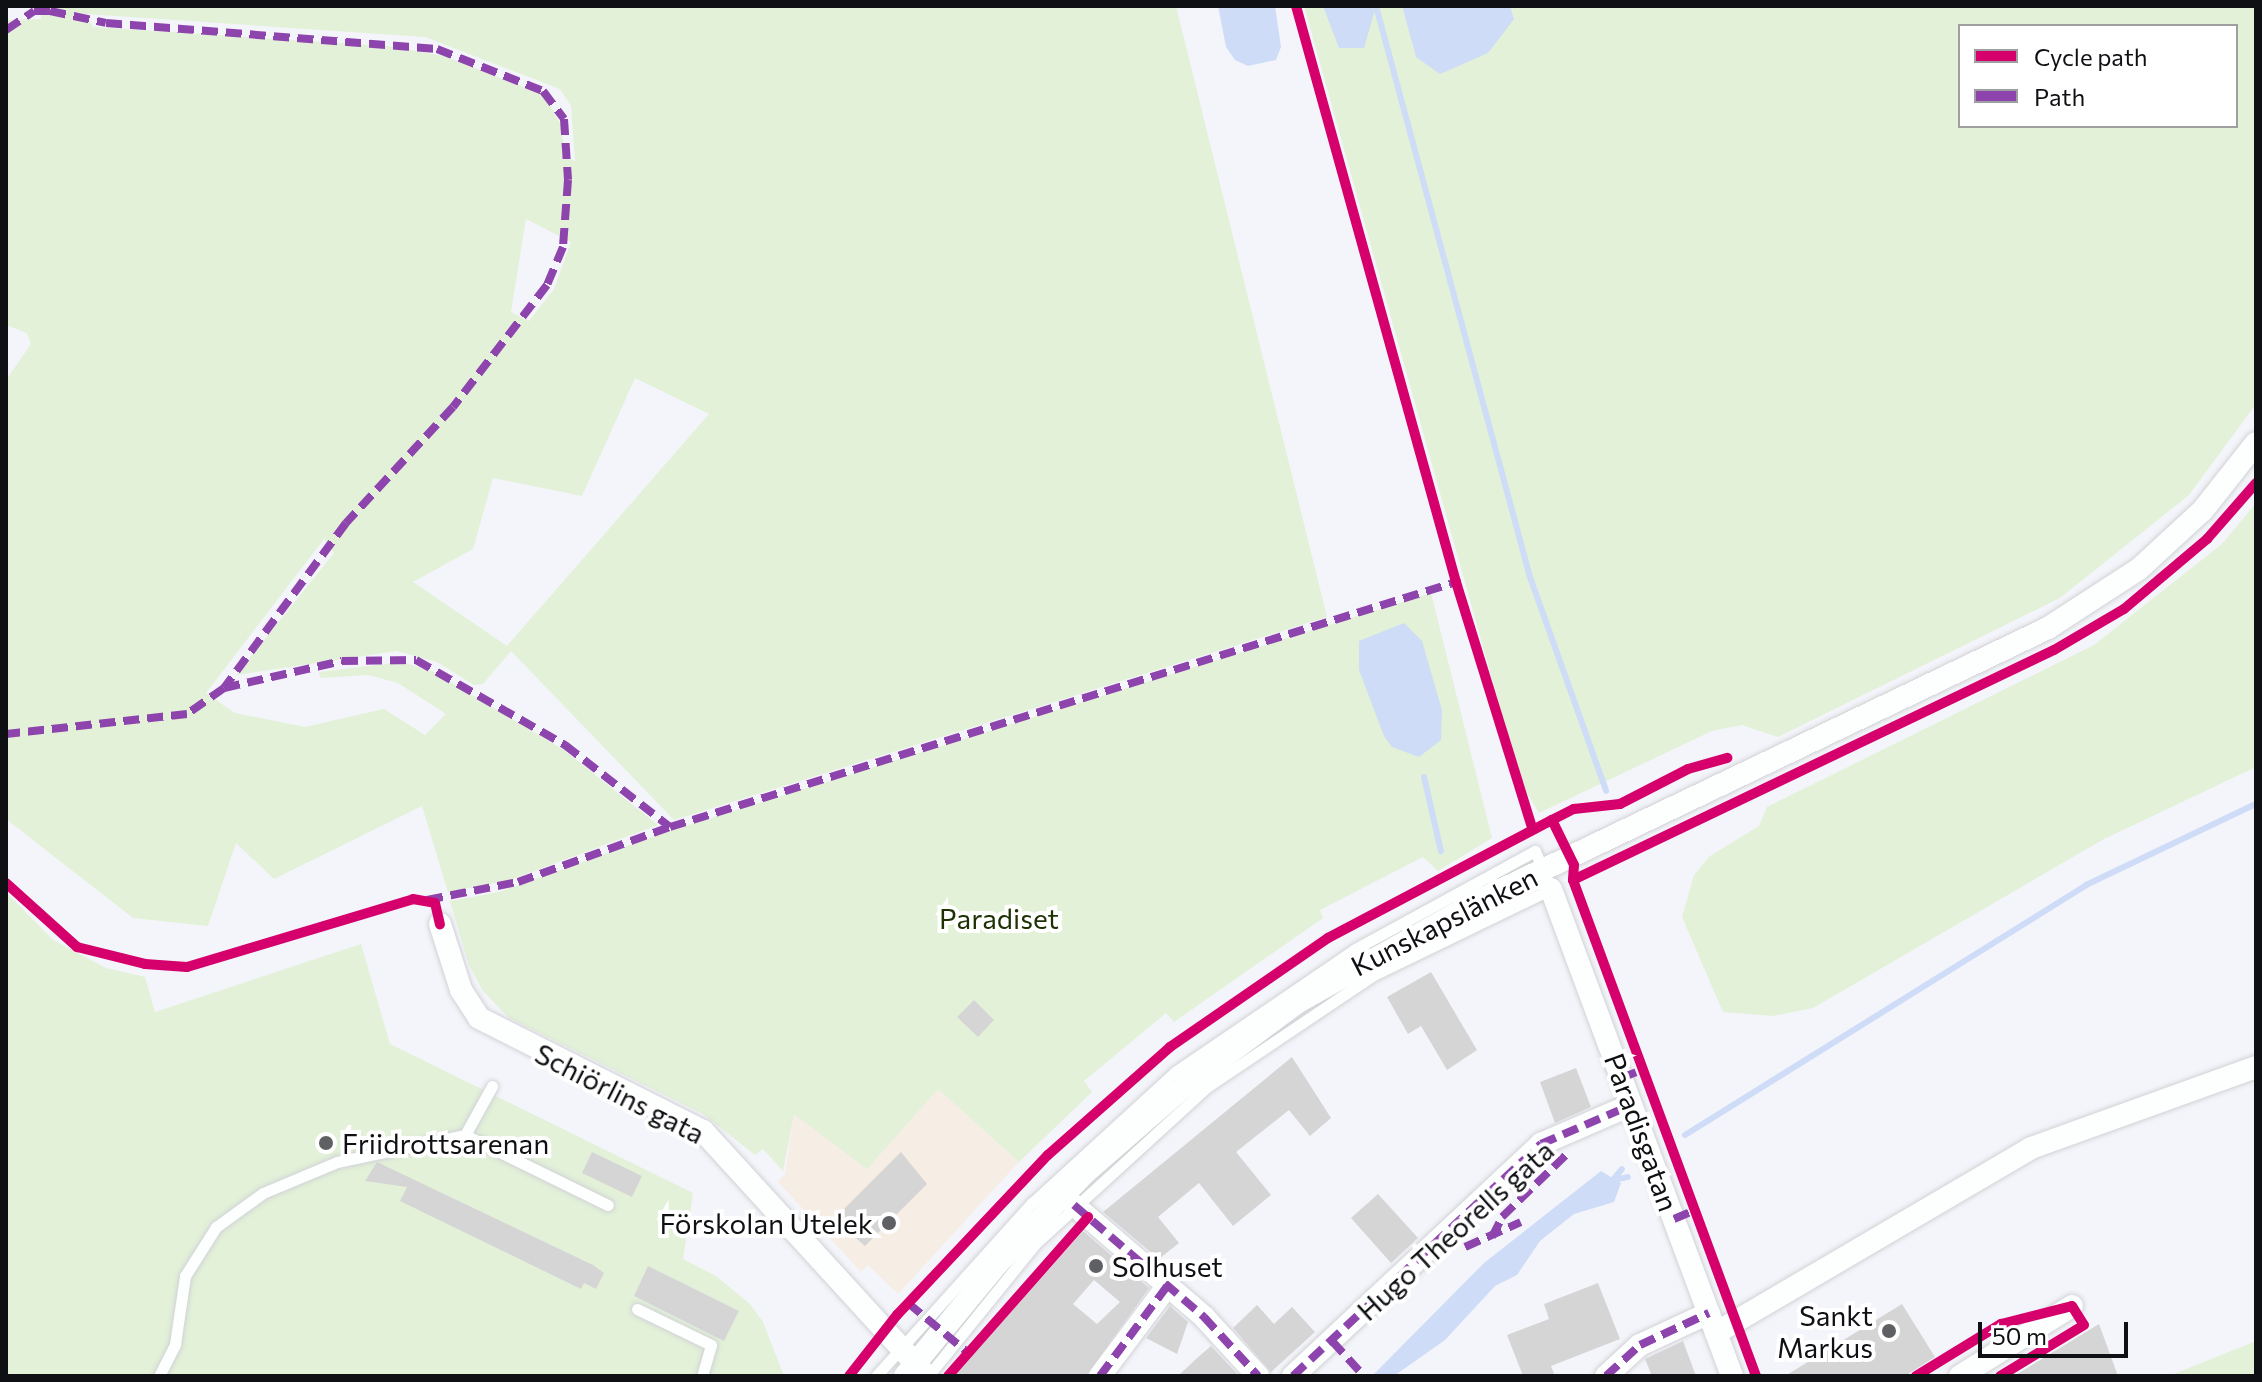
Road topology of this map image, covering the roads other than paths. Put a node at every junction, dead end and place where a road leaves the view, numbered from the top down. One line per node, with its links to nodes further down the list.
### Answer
1 (2256, 443): 2 (street, Kunskapslänken)
2 (1547, 879): 6 (street, Paradisgatan); 9 (lane); 14 (street, Kunskapslänken)
3 (440, 924): 14 (street, Schiörlins gata)
4 (2256, 1067): 13 (street)
5 (492, 1086): 7 (lane)
6 (1631, 1105): 13 (street, Paradisgatan); 20 (street, Hugo Theorells gata)
7 (465, 1135): 8 (lane); 15 (lane)
8 (608, 1205)
9 (1074, 1205): 10 (street); 14 (lane)
10 (1168, 1285): 18 (street); 19 (street)
11 (2072, 1306): 23 (street)
12 (637, 1309): 16 (lane)
13 (1712, 1323): 21 (street); 22 (street, Paradisgatan)
14 (915, 1368): 17 (lane)
15 (159, 1376)
16 (702, 1376)
17 (876, 1376)
18 (1100, 1376)
19 (1258, 1376)
20 (1293, 1376)
21 (1606, 1376)
22 (1732, 1376)
23 (1960, 1376)

